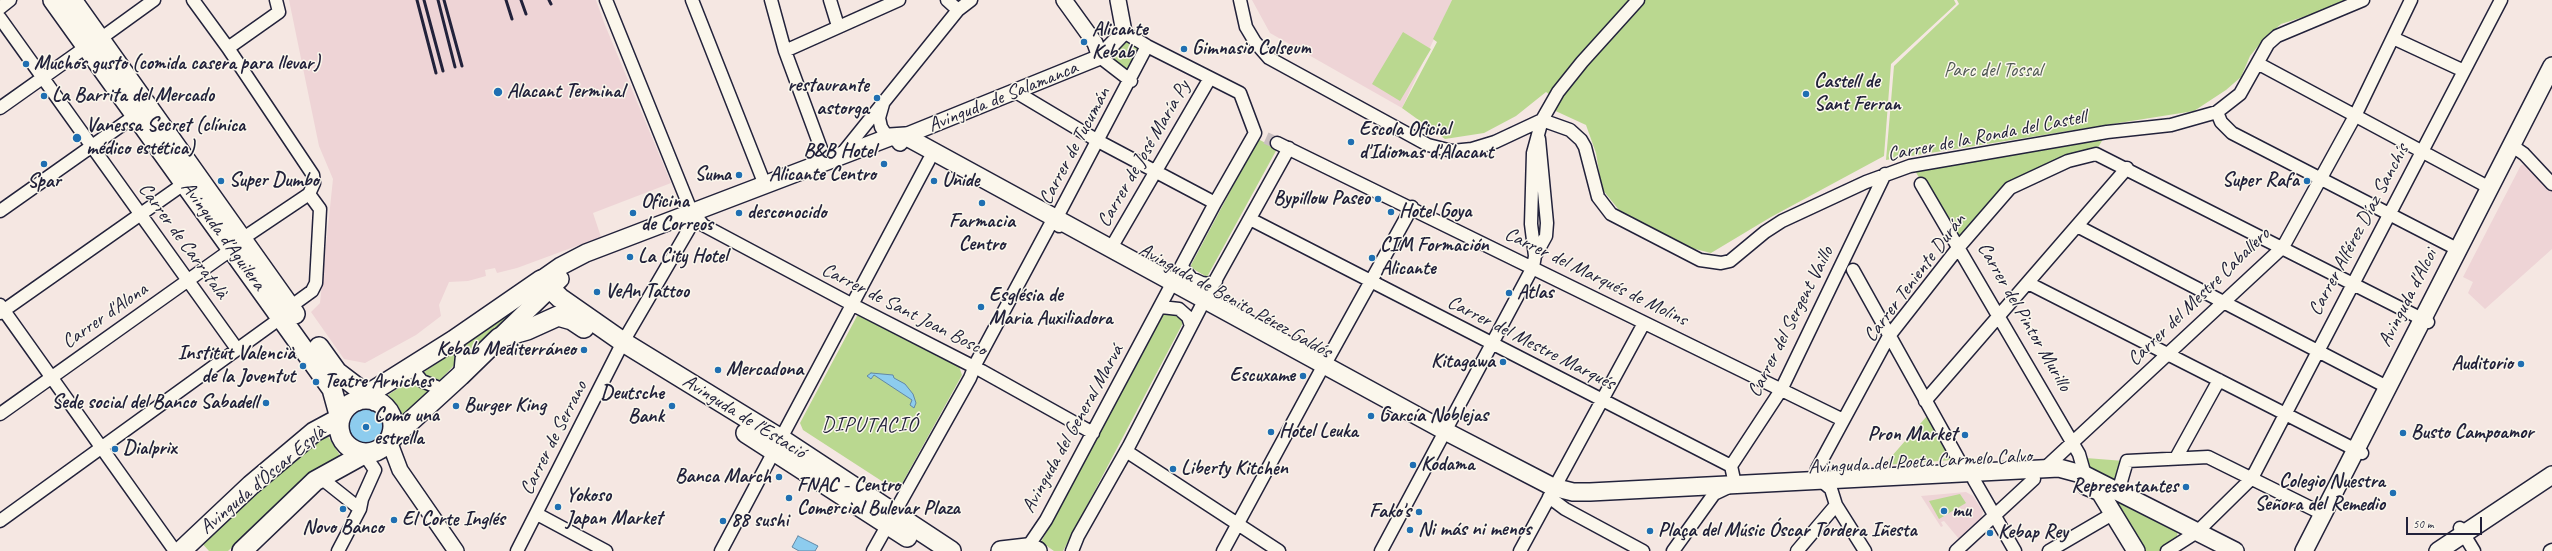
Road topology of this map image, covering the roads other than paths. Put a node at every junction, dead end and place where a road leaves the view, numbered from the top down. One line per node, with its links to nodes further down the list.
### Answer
1 (10, 0): 21 (street)
2 (53, 0): 27 (main road, Avinguda d'Aguilera)
3 (72, 0): 27 (main road, Avinguda d'Aguilera)
4 (154, 0): 27 (street)
5 (193, 0): 29 (street)
6 (276, 0): 29 (street)
7 (606, 0): 70 (street)
8 (692, 0): 62 (street)
9 (771, 0): 30 (street)
10 (830, 0): 24 (street)
11 (899, 0): 24 (street)
12 (947, 0): 22 (street)
13 (971, 0): 22 (street)
14 (1064, 0): 31 (street)
15 (1118, 0): 25 (street)
16 (1240, 0): 44 (street)
17 (1638, 0): 44 (street)
18 (2363, 0): 32 (street, Carrer de la Ronda del Castell)
19 (2411, 0): 26 (street, Carrer del Mestre Caballero)
20 (2501, 0): 34 (street, Carrer Alférez Díaz Sanchís)
21 (0, 8)
22 (958, 10): 39 (street)
23 (0, 18): 35 (street, Carrer de Carratalà)
24 (838, 26): 30 (street)
25 (1124, 32): 28 (street); 31 (street)
26 (2393, 38): 34 (street); 43 (street, Carrer del Mestre Caballero)
27 (93, 43): 35 (street); 42 (main road, Avinguda d'Aguilera); 54 (main road, Avinguda d'Aguilera)
28 (1147, 46): 36 (street); 37 (street, Carrer de Tucumán)
29 (228, 48): 63 (street)
30 (786, 51): 52 (street)
31 (1100, 57): 37 (street); 38 (street, Avinguda de Salamanca)
32 (2258, 64): 41 (street, Carrer de la Ronda del Castell); 43 (street)
33 (2552, 66): 48 (main road, Avinguda d'Alcoi)
34 (2464, 71): 51 (street, Carrer Alférez Díaz Sanchís)
35 (43, 78): 40 (street); 49 (street, Carrer de Carratalà)
36 (1210, 78): 45 (street); 56 (street, Carrer de José María Py)
37 (1131, 81): 47 (street, Carrer de Tucumán)
38 (1016, 92): 46 (street, Avinguda de Salamanca); 47 (street)
39 (884, 101): 46 (street); 52 (street)
40 (0, 108)
41 (2217, 112): 57 (street, Carrer de la Ronda del Castell); 58 (street)
42 (136, 115): 49 (street); 59 (main road, Avinguda d'Aguilera)
43 (2355, 116): 51 (street); 58 (street, Carrer del Mestre Caballero)
44 (1542, 120): 57 (street, Carrer de la Ronda del Castell); 79 (street)
45 (1266, 138): 50 (street); 65 (street, Avinguda del General Marvá)
46 (898, 139): 52 (main road, Avinguda de Salamanca); 53 (main road, Avinguda de Benito Pérez Galdós); 70 (main road, Avinguda de Salamanca); 72 (main road, Avinguda de Benito Pérez Galdós)
47 (1098, 141): 56 (street); 72 (street, Carrer de Tucumán)
48 (2511, 145): 61 (street); 64 (main road, Avinguda d'Alcoi)
49 (92, 146): 67 (street); 68 (street, Carrer de Carratalà)
50 (1289, 148): 66 (street, Carrer del Marqués de Molins); 71 (street)
51 (2422, 151): 64 (street); 69 (street, Carrer Alférez Díaz Sanchís)
52 (833, 159): 62 (main road, Avinguda de Salamanca)
53 (929, 160): 72 (main road, Avinguda de Benito Pérez Galdós); 91 (street)
54 (190, 165): 59 (street); 74 (main road, Avinguda d'Aguilera)
55 (2127, 168): 73 (street); 75 (street); 77 (street, Carrer Teniente Durán)
56 (1156, 171): 65 (street); 76 (street, Carrer de José María Py)
57 (1885, 174): 116 (street, Carrer del Sergent Vaillo)
58 (2321, 181): 69 (street); 75 (street, Carrer del Mestre Caballero)
59 (185, 183): 68 (street); 74 (main road, Avinguda d'Aguilera)
60 (1921, 184): 77 (street, Carrer del Pintor Murillo)
61 (2552, 184)
62 (765, 185): 70 (main road, Avinguda de Salamanca)
63 (312, 188): 74 (street, Carrer d'Alona); 94 (street)
64 (2490, 188): 78 (main road, Avinguda d'Alcoi)
65 (1215, 203): 80 (street, Avinguda del General Marvá)
66 (1412, 207): 79 (street, Carrer del Marqués de Molins); 84 (street)
67 (0, 211)
68 (141, 215): 82 (street, Carrer de Carratalà); 93 (street)
69 (2389, 215): 78 (street); 85 (street, Carrer Alférez Díaz Sanchís)
70 (695, 218): 87 (main road, Avinguda de Salamanca); 91 (street, Carrer de Sant Joan Bosco); 104 (street, Carrer de Serrano)
71 (1250, 219): 83 (street); 84 (street, Carrer del Mestre Marqués)
72 (1055, 224): 76 (main road, Avinguda de Benito Pérez Galdós); 88 (main road, Avinguda de Benito Pérez Galdós); 109 (street, Carrer de Tucumán)
73 (2077, 226): 86 (street); 89 (street)
74 (237, 244): 82 (street, Carrer d'Alona); 94 (main road, Avinguda d'Aguilera)
75 (2283, 247): 85 (street); 89 (street, Carrer del Mestre Caballero)
76 (1111, 248): 88 (main road, Avinguda de Benito Pérez Galdós)
77 (1958, 248): 96 (street, Carrer del Pintor Murillo); 100 (street, Carrer Teniente Durán)
78 (2457, 249): 97 (main road, Avinguda d'Alcoi)
79 (1534, 262): 98 (street, Carrer del Marqués de Molins); 103 (street)
80 (1182, 267): 83 (street); 88 (street, Avinguda del General Marvá)
81 (1853, 270): 100 (street)
82 (188, 280): 105 (street, Carrer de Carratalà); 112 (street, Carrer d'Alona)
83 (1216, 280): 90 (street)
84 (1373, 281): 103 (street, Carrer del Mestre Marqués); 110 (street)
85 (2354, 282): 97 (street); 106 (street, Carrer Alférez Díaz Sanchís)
86 (2028, 283): 96 (street); 107 (street)
87 (545, 284): 101 (main road, Avinguda de Salamanca); 102 (main road, Avinguda de Salamanca); 104 (main road, Avinguda de l'Estació)
88 (1172, 286): 90 (main road, Avinguda de Benito Pérez Galdós); 92 (street, Avinguda del General Marvá)
89 (2224, 302): 106 (street); 107 (street, Carrer del Mestre Caballero)
90 (1203, 303): 99 (street); 110 (main road, Avinguda de Benito Pérez Galdós)
91 (853, 305): 109 (street, Carrer de Sant Joan Bosco); 128 (street)
92 (1161, 307): 99 (street); 124 (street, Avinguda del General Marvá)
93 (1, 309): 112 (street)
94 (286, 312): 105 (street); 117 (main road, Avinguda d'Aguilera); 122 (main road, Avinguda d'Aguilera)
95 (564, 317): 101 (main road, Avinguda de Salamanca); 104 (main road, Avinguda de l'Estació)
96 (1998, 317): 119 (street); 127 (street, Carrer del Pintor Murillo)
97 (2425, 320): 114 (main road, Avinguda d'Alcoi)
98 (1644, 323): 116 (street, Carrer del Marqués de Molins); 118 (street)
99 (1191, 326): 130 (street)
100 (1890, 336): 119 (street); 123 (street, Carrer Teniente Durán)
101 (499, 338): 111 (main road, Avinguda de Salamanca)
102 (454, 340): 108 (main road, Avinguda de Salamanca); 111 (street)
103 (1492, 344): 118 (street, Carrer del Mestre Marqués); 125 (street)
104 (621, 346): 128 (main road, Avinguda de l'Estació); 149 (street, Carrer de Serrano)
105 (237, 349): 129 (street)
106 (2318, 351): 114 (street); 121 (street, Carrer Alférez Díaz Sanchís)
107 (2169, 353): 113 (street); 127 (street, Carrer del Mestre Caballero)
108 (413, 366): 115 (street); 117 (main road, Avinguda de Salamanca)
109 (973, 368): 124 (street, Carrer de Sant Joan Bosco); 152 (street, Carrer de Tucumán)
110 (1322, 368): 125 (main road, Avinguda de Benito Pérez Galdós); 154 (street)
111 (460, 376): 115 (main road, Avinguda de Salamanca)
112 (51, 378): 120 (street, Carrer d'Alona); 129 (street)
113 (2219, 380): 121 (street); 133 (street)
114 (2387, 387): 131 (main road, Avinguda d'Alcoi)
115 (444, 390): 126 (main road, Avinguda de Salamanca)
116 (1781, 390): 123 (street, Carrer del Marqués de Molins); 134 (street, Carrer del Sergent Vaillo)
117 (366, 399): 122 (main road); 126 (main road)
118 (1600, 400): 134 (street, Carrer del Mestre Marqués); 143 (street)
119 (1925, 401): 138 (street)
120 (0, 414)
121 (2285, 414): 131 (street); 140 (street, Carrer Alférez Díaz Sanchís)
122 (340, 418): 132 (main road); 157 (main road, Avinguda d'Òscar Esplà)
123 (1843, 420): 142 (street, Carrer Teniente Durán)
124 (1093, 433): 158 (street, Avinguda del General Marvá)
125 (1443, 434): 143 (main road, Avinguda de Benito Pérez Galdós); 172 (street)
126 (389, 441): 132 (main road); 161 (street)
127 (2072, 443): 135 (street, Carrer del Mestre Caballero); 136 (street, Carrer del Pintor Murillo)
128 (777, 445): 152 (main road, Avinguda de l'Estació); 164 (street)
129 (101, 448): 153 (street); 157 (street)
130 (1126, 451): 154 (street); 169 (street)
131 (2359, 451): 151 (main road, Avinguda d'Alcoi)
132 (364, 454): 139 (main road, Avinguda d'Òscar Esplà); 147 (street)
133 (2176, 458): 140 (street); 144 (street)
134 (1731, 466): 141 (street)
135 (2040, 473): 136 (main road, Avinguda del Poeta Carmelo Calvo); 138 (main road, Avinguda del Poeta Carmelo Calvo); 148 (main road, Avinguda del Poeta Carmelo Calvo); 150 (street, Carrer del Mestre Caballero)
136 (2085, 475): 144 (main road, Avinguda del Poeta Carmelo Calvo)
137 (2552, 475): 155 (main road)
138 (1970, 477): 142 (main road, Avinguda del Poeta Carmelo Calvo); 150 (street)
139 (321, 478): 147 (street, Avinguda d'Òscar Esplà); 159 (main road, Avinguda d'Òscar Esplà)
140 (2252, 478): 151 (street); 156 (street, Carrer Alférez Díaz Sanchís)
141 (1735, 484): 142 (main road, Avinguda del Poeta Carmelo Calvo); 143 (main road); 145 (street)
142 (1825, 484): 145 (main road, Avinguda del Poeta Carmelo Calvo); 146 (street)
143 (1551, 492): 145 (main road); 173 (street); 174 (street)
144 (2118, 492): 156 (main road, Avinguda del Poeta Carmelo Calvo)
145 (1714, 494): 175 (street)
146 (1836, 505): 176 (street); 177 (street)
147 (360, 510): 160 (street)
148 (2114, 513): 180 (street); 181 (main road)
149 (537, 514): 162 (street, Carrer de Serrano); 163 (street)
150 (1994, 514): 178 (street, Carrer del Mestre Caballero); 179 (street)
151 (2323, 514): 184 (main road, Avinguda d'Alcoi)
152 (890, 518): 165 (street, Carrer de Tucumán); 166 (main road, Avinguda de l'Estació); 167 (main road, Avinguda de l'Estació)
153 (0, 520)
154 (1237, 524): 170 (street); 171 (street)
155 (2462, 531): 185 (main road); 186 (street)
156 (2197, 532): 182 (street, Carrer Alférez Díaz Sanchís); 183 (main road, Avinguda del Poeta Carmelo Calvo)
157 (183, 549)
158 (1032, 549): 168 (main road)
159 (242, 551)
160 (338, 551)
161 (456, 551)
162 (517, 551)
163 (606, 551)
164 (721, 551)
165 (872, 551)
166 (928, 551)
167 (951, 551)
168 (1001, 551)
169 (1072, 551)
170 (1223, 551)
171 (1279, 551)
172 (1382, 551)
173 (1520, 551)
174 (1643, 551)
175 (1673, 551)
176 (1797, 551)
177 (1865, 551)
178 (1956, 551)
179 (2014, 551)
180 (2049, 551)
181 (2136, 551)
182 (2167, 551)
183 (2235, 551)
184 (2304, 551)
185 (2438, 551)
186 (2474, 551)

